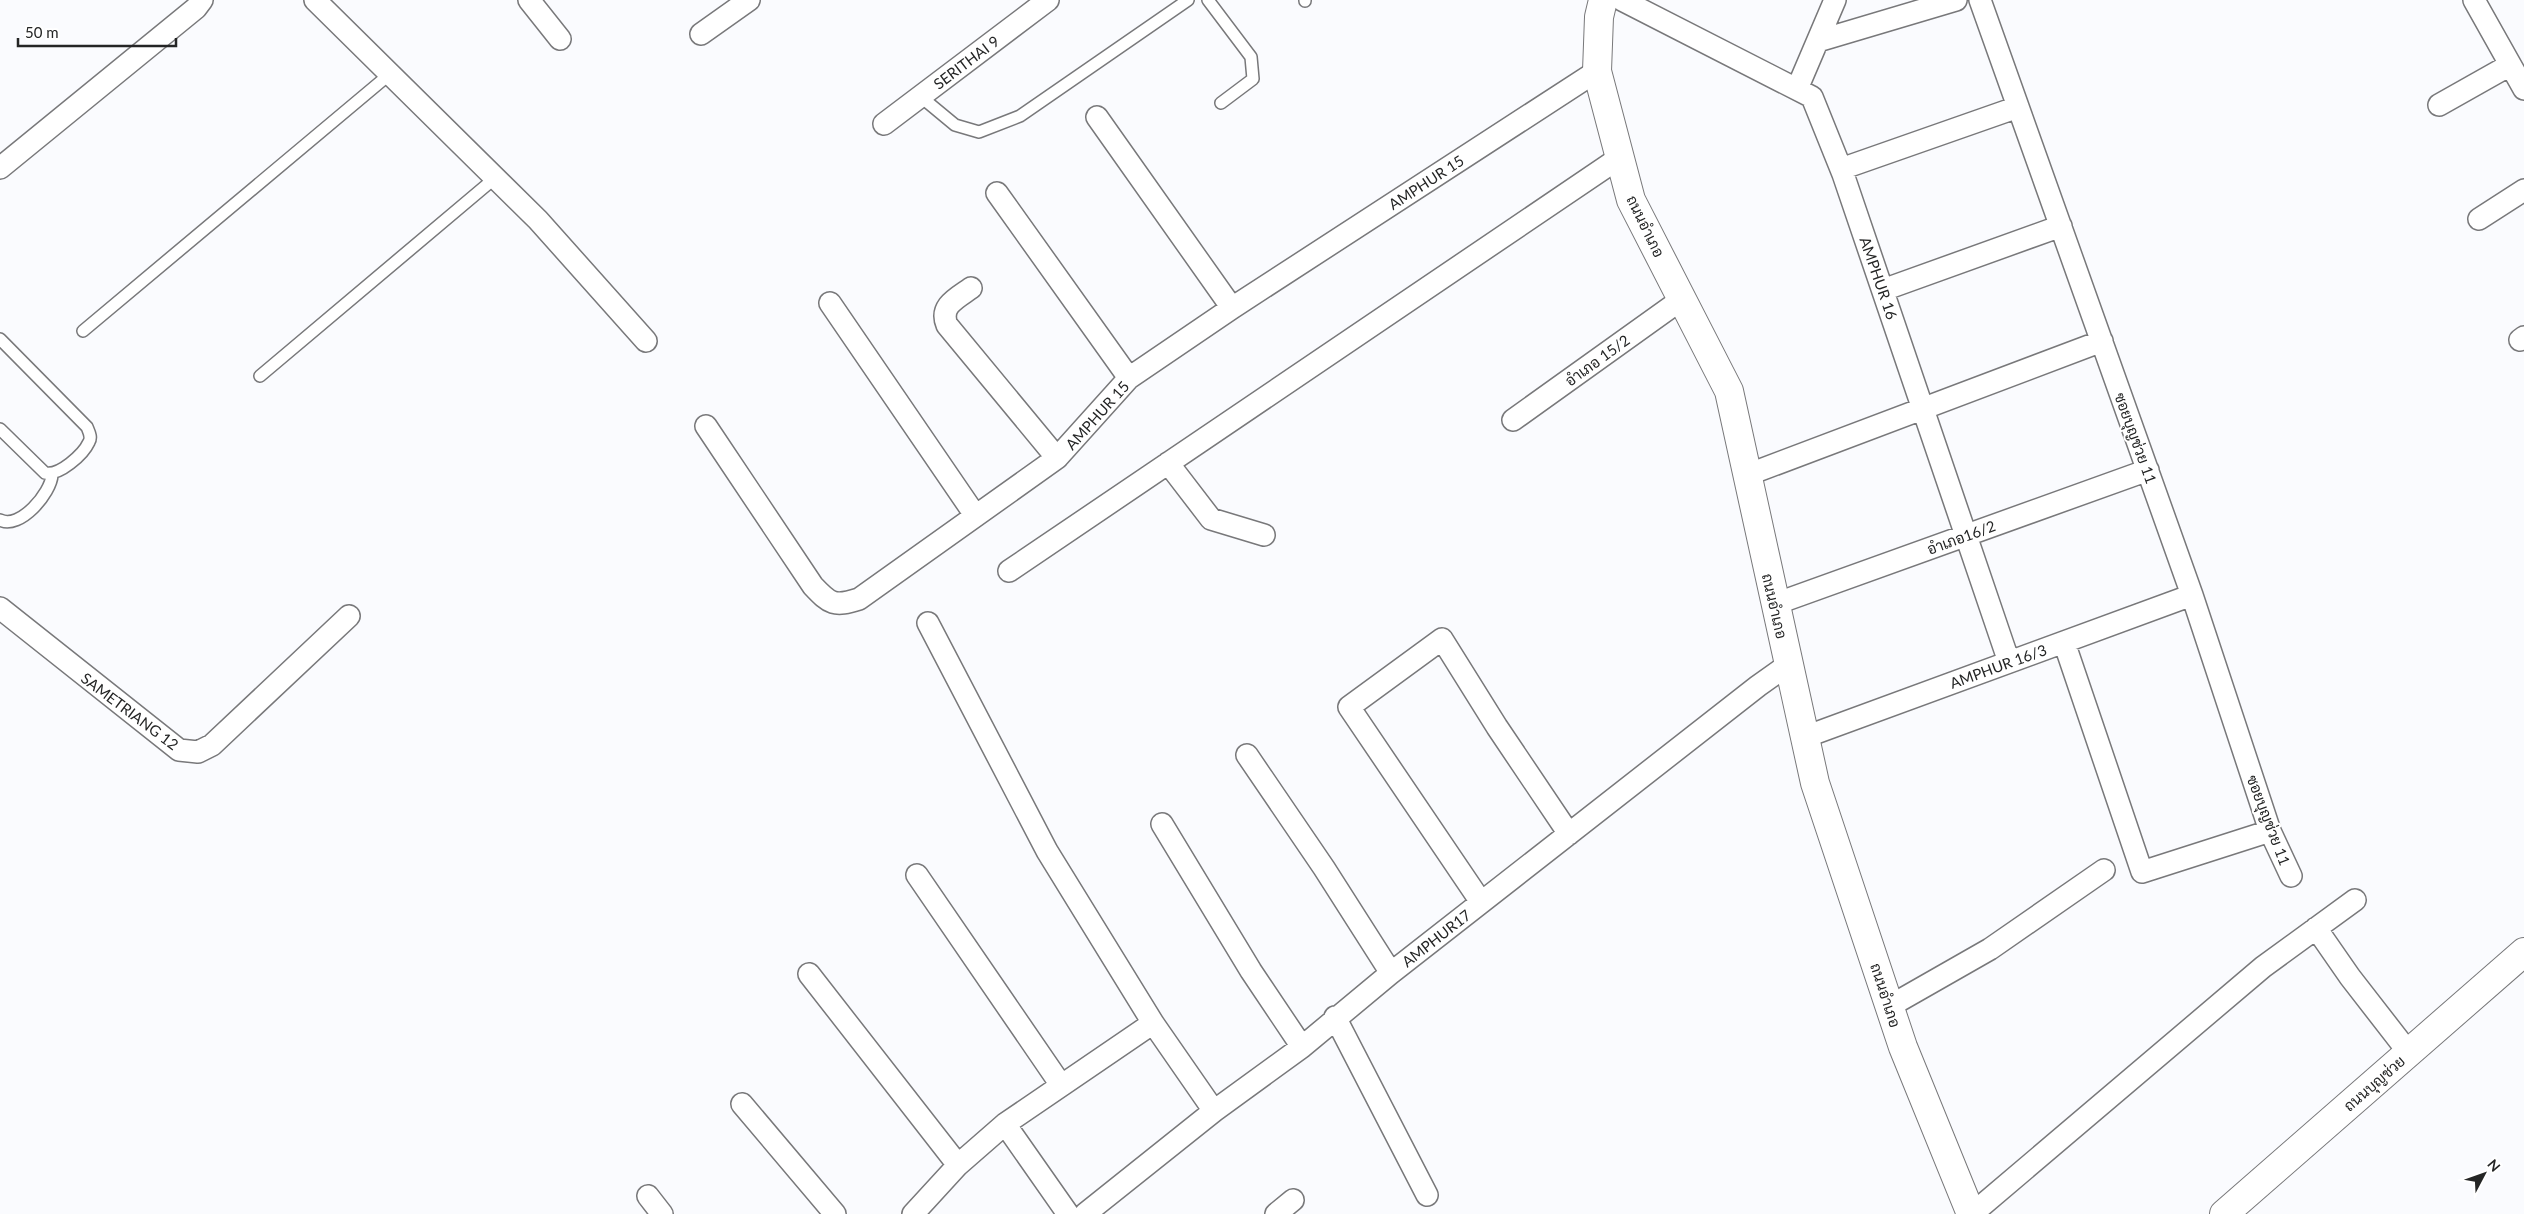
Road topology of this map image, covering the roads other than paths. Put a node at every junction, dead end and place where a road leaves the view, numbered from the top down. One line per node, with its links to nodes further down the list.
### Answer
1 (202, 0): 29 (street)
2 (315, 0): 19 (street)
3 (529, 0): 15 (street)
4 (749, 0): 14 (street)
5 (1048, 0): 22 (street, SERITHAI 9)
6 (1188, 0): 22 (lane)
7 (1208, 0): 23 (lane)
8 (1603, 0): 18 (street, ถนนอำเภอ)
9 (1622, 0): 20 (street, AMPHUR 16)
10 (1836, 0): 16 (street)
11 (1956, 0): 16 (street)
12 (1980, 0): 25 (street, ซอยบุญช่วย 11)
13 (2474, 0): 17 (street)
14 (701, 34)
15 (560, 39)
16 (1818, 41): 20 (street)
17 (2510, 65): 21 (street); 24 (street)
18 (1597, 71): 28 (street, ถนนอำเภอ); 40 (street, AMPHUR 15)
19 (391, 73): 31 (street); 41 (lane)
20 (1797, 89): 30 (street, AMPHUR 16)
21 (2524, 89)
22 (920, 96): 27 (street, SERITHAI 9)
23 (1221, 104)
24 (2439, 105)
25 (2018, 106): 30 (street); 35 (street, ซอยบุญช่วย 11)
26 (1097, 117): 40 (street)
27 (884, 124)
28 (1619, 158): 38 (street, ถนนอำเภอ); 52 (street)
29 (0, 168)
30 (1841, 169): 37 (street, AMPHUR 16)
31 (496, 178): 43 (street); 45 (lane)
32 (2524, 190): 34 (street)
33 (997, 193): 46 (street)
34 (2479, 219)
35 (2060, 226): 37 (street); 44 (street, ซอยบุญช่วย 11)
36 (971, 288): 51 (street)
37 (1883, 290): 47 (street, AMPHUR 16)
38 (1682, 299): 48 (street, อำเภอ 15/2); 55 (street, ถนนอำเภอ)
39 (830, 303): 56 (street)
40 (1232, 308): 46 (street, AMPHUR 15)
41 (83, 331)
42 (0, 339): 54 (lane)
43 (646, 341)
44 (2102, 342): 47 (street); 53 (street, ซอยบุญช่วย 11)
45 (260, 376)
46 (1129, 378): 51 (street, AMPHUR 15)
47 (1923, 409): 55 (street); 59 (street, AMPHUR 16)
48 (1513, 420)
49 (706, 426): 56 (street, AMPHUR 15)
50 (0, 429): 54 (lane)
51 (1057, 458): 56 (street, AMPHUR 15)
52 (1168, 463): 58 (street); 60 (street)
53 (2148, 470): 59 (street, อำเภอ16/2); 61 (street, ซอยบุญช่วย 11)
54 (52, 475): 57 (lane)
55 (1747, 476): 62 (street, ถนนอำเภอ)
56 (975, 515)
57 (0, 520)
58 (1264, 535)
59 (1966, 535): 62 (street, อำเภอ16/2); 67 (street, AMPHUR 16)
60 (1009, 571)
61 (2192, 595): 66 (street, AMPHUR 16/3); 72 (street, ซอยบุญช่วย 11)
62 (1775, 604): 68 (street, ถนนอำเภอ)
63 (0, 608): 64 (street, SAMETRIANG 12)
64 (350, 616)
65 (928, 623): 85 (street)
66 (2064, 642): 67 (street, AMPHUR 16/3); 72 (street)
67 (2009, 662): 69 (street, AMPHUR 16/3)
68 (1788, 664): 69 (street, ถนนอำเภอ); 73 (street, AMPHUR17)
69 (1805, 736): 83 (street, ถนนอำเภอ)
70 (1247, 755): 81 (street)
71 (1162, 824): 86 (street)
72 (2270, 831): 76 (street, ซอยบุญช่วย 11)
73 (1569, 834): 78 (street, AMPHUR17); 78 (street)
74 (2104, 870): 83 (street)
75 (917, 875): 88 (street)
76 (2291, 876)
77 (2356, 900): 79 (street)
78 (1481, 902): 81 (street, AMPHUR17)
79 (2316, 928): 87 (street); 102 (street)
80 (2524, 952): 87 (street, ถนนบุญช่วย)
81 (1391, 973): 84 (street, AMPHUR17)
82 (808, 974): 92 (street)
83 (1890, 1006): 102 (street, ถนนอำเภอ)
84 (1335, 1017): 86 (street, AMPHUR17); 93 (street)
85 (1153, 1023): 88 (street); 90 (street)
86 (1302, 1047): 90 (street, AMPHUR17)
87 (2409, 1054): 103 (street, ถนนบุญช่วย)
88 (1061, 1085): 91 (street)
89 (742, 1104): 97 (street)
90 (1214, 1111): 100 (street, AMPHUR17)
91 (1005, 1124): 92 (street); 99 (street)
92 (958, 1165): 98 (street)
93 (1427, 1195)
94 (648, 1196): 96 (street)
95 (1293, 1200): 101 (street)
96 (662, 1214)
97 (835, 1214)
98 (913, 1214)
99 (1068, 1214)
100 (1085, 1214)
101 (1276, 1214)
102 (1972, 1214)
103 (2224, 1214)

